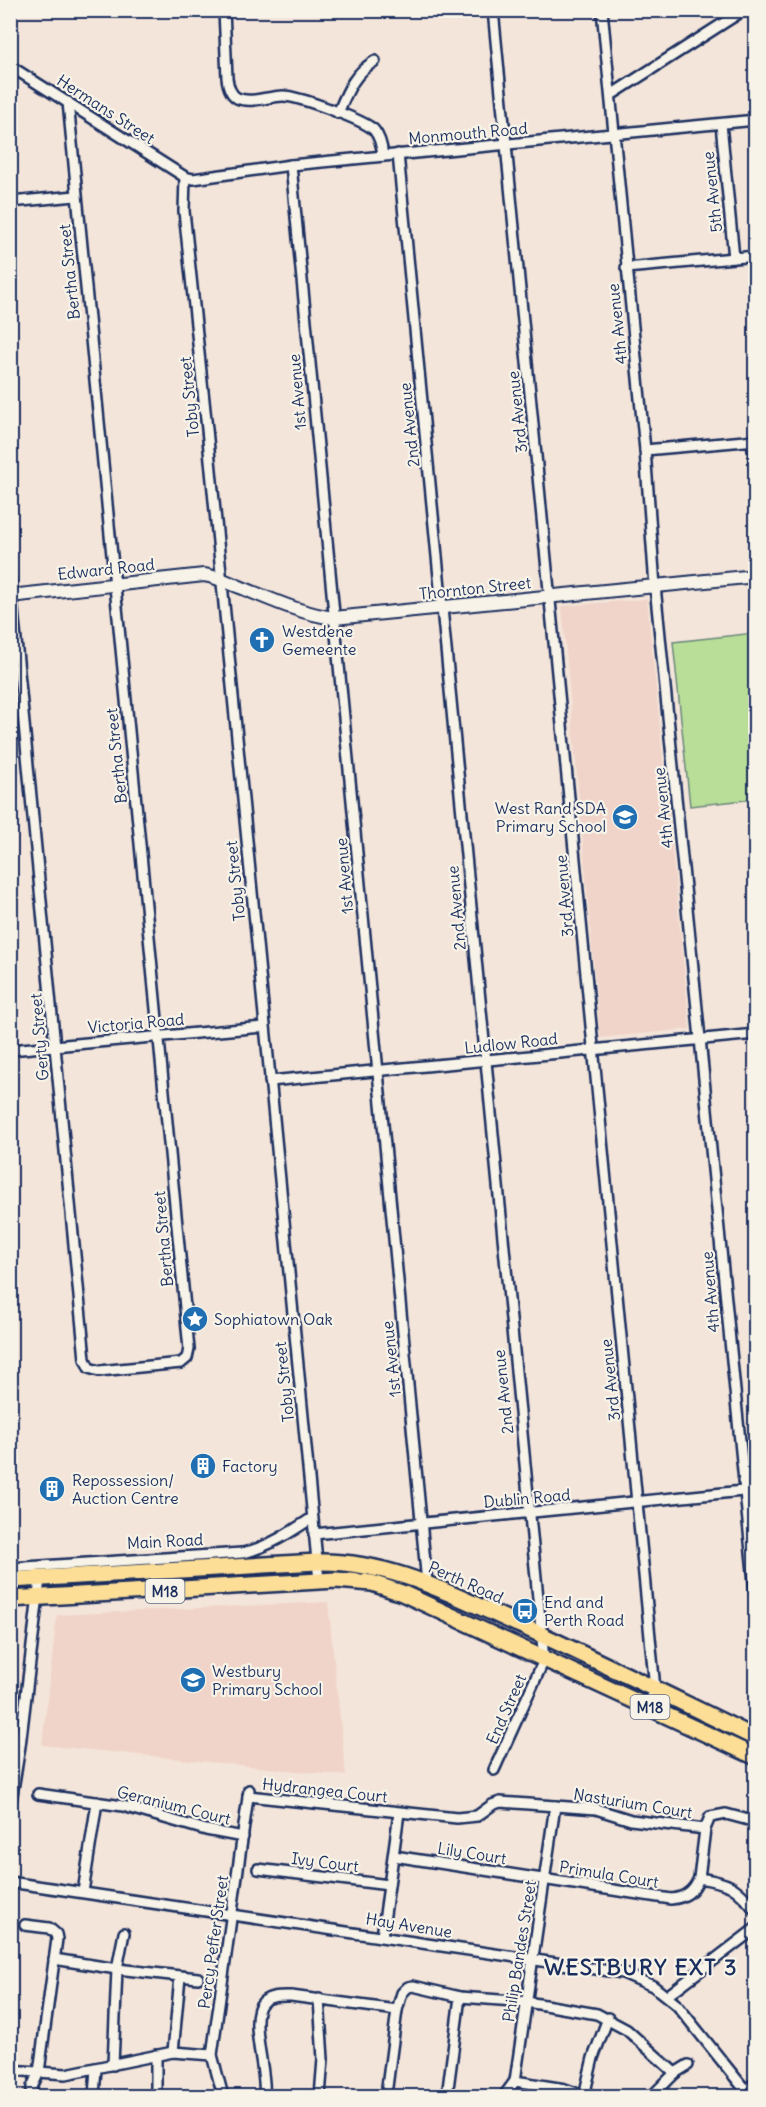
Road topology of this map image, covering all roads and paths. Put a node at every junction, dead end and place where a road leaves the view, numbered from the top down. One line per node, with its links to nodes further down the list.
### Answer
1 (225, 10): 9 (street)
2 (493, 10): 13 (street, 3rd Avenue)
3 (602, 10): 7 (street, 4th Avenue)
4 (744, 10): 7 (street)
5 (375, 61): 9 (street)
6 (10, 66): 8 (street, Hermans Street)
7 (611, 94): 12 (street, 4th Avenue)
8 (68, 102): 17 (street, Hermans Street); 18 (street, Bertha Street)
9 (338, 113): 15 (street)
10 (756, 120): 11 (street, Monmouth Road)
11 (721, 123): 12 (street, Monmouth Road); 21 (street, 5th Avenue)
12 (614, 135): 13 (street, Monmouth Road); 22 (street, 4th Avenue)
13 (506, 144): 14 (street, Monmouth Road); 33 (street, 3rd Avenue)
14 (398, 154): 15 (street, Monmouth Road); 34 (street, 2nd Avenue)
15 (383, 156): 16 (street, Monmouth Road)
16 (291, 165): 17 (street, Monmouth Road); 35 (street, 1st Avenue)
17 (185, 177): 29 (street, Toby Street)
18 (76, 196): 19 (street); 30 (street, Bertha Street)
19 (10, 202)
20 (756, 256): 21 (street)
21 (734, 258): 22 (street)
22 (626, 268): 24 (street, 4th Avenue)
23 (754, 441): 24 (street); 25 (street)
24 (645, 450): 31 (street, 4th Avenue)
25 (756, 474)
26 (204, 575): 29 (street, Thornton Street); 30 (street, Edward Road)
27 (756, 576): 31 (street, Thornton Street)
28 (10, 578): 32 (street, Gerty Street)
29 (222, 579): 35 (street, Thornton Street); 36 (street, Toby Street)
30 (114, 584): 32 (street, Edward Road); 38 (street, Bertha Street)
31 (655, 586): 33 (street, Thornton Street); 39 (street, 4th Avenue)
32 (11, 596): 40 (street, Gerty Street)
33 (550, 597): 34 (street, Thornton Street); 42 (street, 3rd Avenue)
34 (442, 608): 35 (street, Thornton Street); 43 (street, 2nd Avenue)
35 (334, 618): 44 (street, 1st Avenue)
36 (264, 1027): 38 (street, Victoria Road); 45 (street, Toby Street)
37 (756, 1035): 39 (street, Ludlow Road)
38 (159, 1036): 40 (street, Victoria Road); 46 (street, Bertha Street)
39 (701, 1040): 42 (street, Ludlow Road); 48 (street, 4th Avenue)
40 (55, 1046): 41 (street, Victoria Road); 46 (street, Gerty Street)
41 (10, 1050)
42 (594, 1050): 43 (street, Ludlow Road); 49 (street, 3rd Avenue)
43 (486, 1061): 44 (street, Ludlow Road); 50 (street, 2nd Avenue)
44 (378, 1071): 45 (street, Ludlow Road); 52 (street, 1st Avenue)
45 (270, 1081): 51 (street, Toby Street)
46 (141, 1368)
47 (756, 1479): 48 (street, Dublin Road)
48 (743, 1486): 49 (street, Dublin Road); 62 (street, 4th Avenue)
49 (637, 1502): 50 (street, Dublin Road); 65 (street, 3rd Avenue)
50 (529, 1513): 52 (street, Dublin Road); 63 (street, 2nd Avenue)
51 (312, 1518): 53 (street, Toby Street); 55 (street, Main Road)
52 (422, 1522): 53 (street, Dublin Road); 59 (street, 1st Avenue)
53 (314, 1534): 54 (street, Toby Street)
54 (317, 1562): 56 (main road, Main Road / M18); 58 (street, Toby Street); 59 (main road, Perth Road / M18)
55 (10, 1568)
56 (40, 1579): 57 (main road, Main Road / M18); 60 (street)
57 (10, 1580)
58 (319, 1581): 60 (main road, M18); 64 (main road, M18)
59 (427, 1583): 63 (main road, Perth Road / M18)
60 (39, 1597): 61 (main road, M18); 74 (street)
61 (10, 1599)
62 (756, 1602)
63 (542, 1635): 64 (street, 2nd Avenue); 65 (main road, Perth Road / M18)
64 (544, 1660): 66 (main road, M18); 69 (street, End Street)
65 (655, 1689): 66 (street, 3rd Avenue); 67 (main road, Perth Road / M18)
66 (648, 1706): 68 (main road, M18)
67 (756, 1738)
68 (756, 1757)
69 (494, 1770)
70 (249, 1793): 75 (street, Hydrangea Court); 78 (street, Percy Peffer Street)
71 (38, 1794): 72 (street, Geranium Court)
72 (97, 1802): 78 (street, Geranium Court); 85 (street)
73 (555, 1806): 75 (street, Hydrangea Court); 77 (street, Nasturium Court); 82 (street, Philip Bandes Street)
74 (10, 1808)
75 (399, 1813): 79 (street)
76 (756, 1822): 77 (street)
77 (705, 1830): 81 (street)
78 (243, 1837): 87 (street, Percy Peffer Street)
79 (394, 1857): 82 (street, Lily Court); 84 (street)
80 (258, 1869): 84 (street, Ivy Court)
81 (699, 1878): 82 (street, Primula Court); 86 (street)
82 (545, 1879): 93 (street, Philip Bandes Street)
83 (10, 1882): 85 (street, Hay Avenue)
84 (389, 1885): 91 (street)
85 (83, 1893): 87 (street, Hay Avenue)
86 (756, 1911)
87 (232, 1914): 91 (street, Hay Avenue); 105 (street, Percy Peffer Street)
88 (25, 1925): 92 (street)
89 (755, 1930): 97 (street)
90 (124, 1933): 94 (street)
91 (382, 1936): 93 (street, Hay Avenue)
92 (54, 1959): 94 (street); 110 (street)
93 (533, 1959): 97 (street, Hay Avenue); 100 (street, Philip Bandes Street)
94 (117, 1969): 95 (street); 106 (street)
95 (180, 1977): 96 (street); 103 (street)
96 (198, 1978)
97 (667, 1996): 115 (street, Hay Avenue)
98 (460, 1997): 100 (street); 101 (street); 123 (street)
99 (319, 1999): 101 (street); 121 (street); 122 (street)
100 (527, 2002): 102 (street); 112 (street, Philip Bandes Street)
101 (397, 2010): 114 (street)
102 (608, 2018): 111 (street); 116 (street)
103 (173, 2052): 104 (street); 105 (street)
104 (156, 2055): 106 (street); 119 (street)
105 (213, 2055): 120 (street, Percy Peffer Street)
106 (113, 2065): 108 (street)
107 (688, 2065): 111 (street)
108 (96, 2068): 110 (street); 118 (street)
109 (10, 2070): 110 (street)
110 (39, 2073): 117 (street)
111 (675, 2073): 125 (street)
112 (515, 2081): 116 (street); 124 (street, Philip Bandes Street)
113 (756, 2083): 115 (street)
114 (387, 2087)
115 (748, 2093)
116 (585, 2096)
117 (31, 2097)
118 (94, 2097)
119 (156, 2097)
120 (223, 2097)
121 (264, 2097)
122 (320, 2097)
123 (447, 2097)
124 (504, 2097)
125 (652, 2097)

